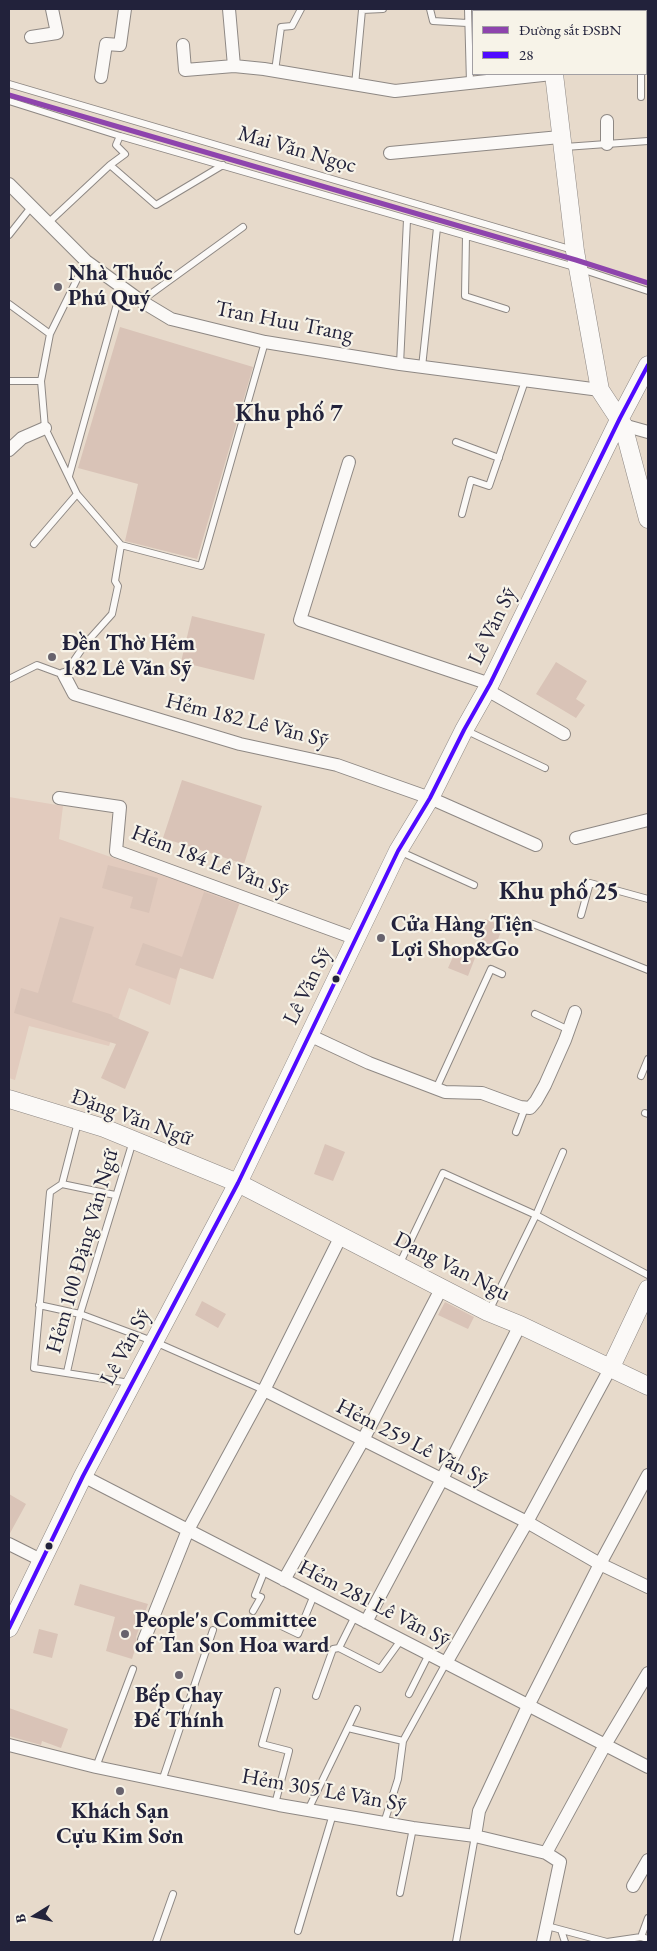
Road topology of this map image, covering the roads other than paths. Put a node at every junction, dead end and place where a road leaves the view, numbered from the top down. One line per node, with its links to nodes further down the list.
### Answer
1 (52, 9): 10 (street)
2 (125, 9): 17 (street)
3 (229, 9): 12 (street)
4 (301, 9): 13 (lane)
5 (383, 9): 8 (lane)
6 (430, 9): 9 (lane)
7 (468, 9): 9 (lane)
8 (360, 10): 20 (lane)
9 (467, 23): 18 (lane)
10 (31, 37)
11 (183, 45): 12 (street)
12 (234, 66): 13 (street)
13 (275, 71): 20 (street)
14 (544, 75): 18 (street)
15 (553, 75): 26 (main road)
16 (641, 75): 21 (lane)
17 (101, 77)
18 (470, 83): 20 (street)
19 (9, 84): 39 (lane, Mai Văn Ngọc)
20 (355, 85)
21 (641, 97)
22 (9, 101): 24 (lane, Mai Văn Ngọc)
23 (607, 121): 27 (street)
24 (120, 136): 29 (lane); 30 (lane, Mai Văn Ngọc)
25 (648, 141): 27 (lane)
26 (561, 142): 27 (lane); 28 (street); 39 (main road)
27 (607, 144)
28 (390, 153)
29 (110, 165): 30 (lane); 34 (lane)
30 (223, 166): 33 (lane, Mai Văn Ngọc)
31 (9, 184): 32 (street, Tran Huu Trang)
32 (32, 206): 34 (street, Tran Huu Trang); 37 (lane)
33 (407, 220): 36 (lane, Mai Văn Ngọc); 49 (lane)
34 (48, 222): 40 (street, Tran Huu Trang)
35 (243, 227): 44 (lane)
36 (437, 228): 38 (lane, Mai Văn Ngọc); 51 (lane)
37 (9, 235)
38 (466, 236): 41 (lane, Mai Văn Ngọc); 46 (lane)
39 (575, 251): 41 (main road)
40 (86, 261): 42 (street, Tran Huu Trang); 47 (lane)
41 (578, 268): 43 (lane, Mai Văn Ngọc); 55 (main road)
42 (122, 286): 44 (street, Tran Huu Trang); 63 (lane)
43 (648, 291)
44 (140, 301): 48 (street, Tran Huu Trang)
45 (9, 304): 47 (lane)
46 (506, 310)
47 (50, 334): 53 (lane)
48 (265, 342): 49 (street, Tran Huu Trang); 68 (lane)
49 (400, 364): 51 (street, Tran Huu Trang)
50 (648, 365): 56 (main road, Lê Văn Sỹ)
51 (422, 367): 54 (street, Tran Huu Trang)
52 (9, 381): 53 (lane)
53 (41, 381): 57 (lane)
54 (525, 381): 55 (street, Tran Huu Trang); 61 (lane)
55 (600, 390): 56 (main road)
56 (622, 421): 58 (street); 66 (main road); 72 (main road, Lê Văn Sỹ)
57 (45, 428): 60 (street); 63 (lane)
58 (648, 432)
59 (456, 442): 61 (lane)
60 (9, 450)
61 (499, 458): 65 (lane)
62 (349, 462): 72 (street)
63 (69, 476): 64 (lane)
64 (77, 494): 67 (lane); 68 (lane)
65 (462, 514)
66 (648, 519)
67 (34, 544)
68 (121, 545): 70 (lane)
69 (9, 670): 71 (lane)
70 (64, 675): 71 (lane); 77 (street, Hẻm 182 Lê Văn Sỹ)
71 (11, 678)
72 (488, 687): 73 (main road, Lê Văn Sỹ); 74 (street)
73 (464, 730): 75 (lane); 77 (main road, Lê Văn Sỹ)
74 (564, 734)
75 (545, 768)
76 (59, 798): 86 (street, Hẻm 184 Lê Văn Sỹ)
77 (430, 798): 80 (street, Hẻm 182 Lê Văn Sỹ); 81 (main road, Lê Văn Sỹ)
78 (648, 820): 79 (street)
79 (576, 838)
80 (536, 845)
81 (398, 851): 82 (lane); 86 (main road, Lê Văn Sỹ)
82 (474, 885)
83 (648, 899): 84 (lane)
84 (581, 915)
85 (533, 924): 87 (lane)
86 (357, 939): 92 (main road, Lê Văn Sỹ)
87 (648, 970)
88 (502, 974): 95 (lane)
89 (575, 1012): 91 (street)
90 (535, 1014): 91 (lane)
91 (569, 1030): 97 (street)
92 (309, 1035): 95 (street); 102 (main road, Lê Văn Sỹ)
93 (648, 1059): 94 (lane)
94 (641, 1076)
95 (436, 1089): 97 (street)
96 (9, 1099): 98 (main road, Đặng Văn Ngữ)
97 (525, 1108): 99 (lane)
98 (78, 1120): 100 (main road, Đặng Văn Ngữ); 103 (lane)
99 (516, 1132)
100 (133, 1140): 102 (main road, Đặng Văn Ngữ); 104 (lane, Hẻm 100 Đặng Văn Ngữ)
101 (563, 1152): 105 (lane)
102 (238, 1183): 106 (main road, Dang Van Ngu); 115 (main road, Lê Văn Sỹ)
103 (62, 1184): 104 (lane); 111 (lane)
104 (115, 1196): 113 (lane, Hẻm 100 Đặng Văn Ngữ)
105 (536, 1215): 107 (lane); 108 (lane); 112 (lane)
106 (341, 1236): 107 (main road, Dang Van Ngu); 120 (street)
107 (398, 1266): 109 (main road, Dang Van Ngu)
108 (648, 1275)
109 (441, 1289): 112 (main road, Dang Van Ngu); 121 (street)
110 (648, 1289): 116 (main road)
111 (39, 1305): 113 (lane, Hẻm 259 Lê Văn Sỹ); 117 (lane)
112 (488, 1312): 114 (main road, Dang Van Ngu)
113 (80, 1314): 115 (lane, Hẻm 259 Lê Văn Sỹ); 117 (lane, Hẻm 100 Đặng Văn Ngữ)
114 (520, 1325): 116 (main road, Dang Van Ngu); 124 (street)
115 (155, 1342): 118 (main road, Lê Văn Sỹ); 120 (lane, Hẻm 259 Lê Văn Sỹ)
116 (611, 1367): 119 (main road, Dang Van Ngu); 125 (street)
117 (67, 1372): 118 (lane)
118 (133, 1383): 123 (main road, Lê Văn Sỹ)
119 (648, 1386)
120 (264, 1390): 121 (street, Hẻm 259 Lê Văn Sỹ); 126 (street)
121 (363, 1440): 124 (street, Hẻm 259 Lê Văn Sỹ); 131 (street)
122 (648, 1475): 129 (street)
123 (82, 1476): 126 (street, Hẻm 281 Lê Văn Sỹ); 128 (main road, Lê Văn Sỹ)
124 (441, 1481): 125 (street, Hẻm 259 Lê Văn Sỹ); 135 (street)
125 (527, 1522): 129 (street, Hẻm 259 Lê Văn Sỹ); 143 (street)
126 (188, 1530): 130 (street, Hẻm 281 Lê Văn Sỹ); 139 (street)
127 (9, 1544): 128 (street)
128 (41, 1560): 137 (main road, Lê Văn Sỹ)
129 (600, 1564): 132 (street, Hẻm 259 Lê Văn Sỹ); 149 (street)
130 (266, 1570): 131 (street, Hẻm 281 Lê Văn Sỹ); 134 (lane)
131 (284, 1580): 133 (street, Hẻm 281 Lê Văn Sỹ)
132 (648, 1587)
133 (314, 1595): 135 (street, Hẻm 281 Lê Văn Sỹ); 136 (lane)
134 (253, 1611)
135 (360, 1619): 140 (street, Hẻm 281 Lê Văn Sỹ); 141 (lane)
136 (273, 1622)
137 (9, 1628)
138 (213, 1630): 157 (lane)
139 (144, 1640)
140 (401, 1640): 141 (lane); 142 (street, Hẻm 281 Lê Văn Sỹ)
141 (338, 1648): 148 (lane)
142 (429, 1654): 143 (street, Hẻm 281 Lê Văn Sỹ); 147 (lane)
143 (446, 1664): 149 (street, Hẻm 281 Lê Văn Sỹ); 152 (lane)
144 (133, 1669): 155 (lane)
145 (648, 1673): 154 (street)
146 (277, 1690): 158 (lane)
147 (409, 1694)
148 (316, 1696)
149 (528, 1706): 154 (street, Hẻm 281 Lê Văn Sỹ); 163 (street)
150 (358, 1709): 151 (lane)
151 (348, 1728): 152 (lane); 159 (lane)
152 (402, 1741): 161 (lane)
153 (9, 1745): 155 (street, Hẻm 305 Lê Văn Sỹ)
154 (605, 1745): 156 (street, Hẻm 281 Lê Văn Sỹ); 164 (street)
155 (96, 1767): 157 (street, Hẻm 305 Lê Văn Sỹ)
156 (648, 1767)
157 (162, 1781): 158 (street, Hẻm 305 Lê Văn Sỹ)
158 (275, 1804): 159 (street, Hẻm 305 Lê Văn Sỹ)
159 (308, 1810): 160 (street, Hẻm 305 Lê Văn Sỹ)
160 (333, 1814): 161 (street, Hẻm 305 Lê Văn Sỹ); 172 (lane)
161 (384, 1823): 162 (street, Hẻm 305 Lê Văn Sỹ)
162 (413, 1828): 163 (street, Hẻm 305 Lê Văn Sỹ); 167 (lane)
163 (475, 1836): 164 (street, Hẻm 305 Lê Văn Sỹ); 175 (lane)
164 (546, 1853): 170 (street)
165 (648, 1860): 166 (street)
166 (633, 1886)
167 (400, 1893)
168 (173, 1894): 174 (lane)
169 (648, 1918): 173 (lane)
170 (546, 1926): 171 (lane); 176 (street)
171 (561, 1930): 173 (lane); 177 (lane)
172 (298, 1931)
173 (645, 1938)
174 (156, 1942)
175 (456, 1942)
176 (543, 1942)
177 (565, 1942)

